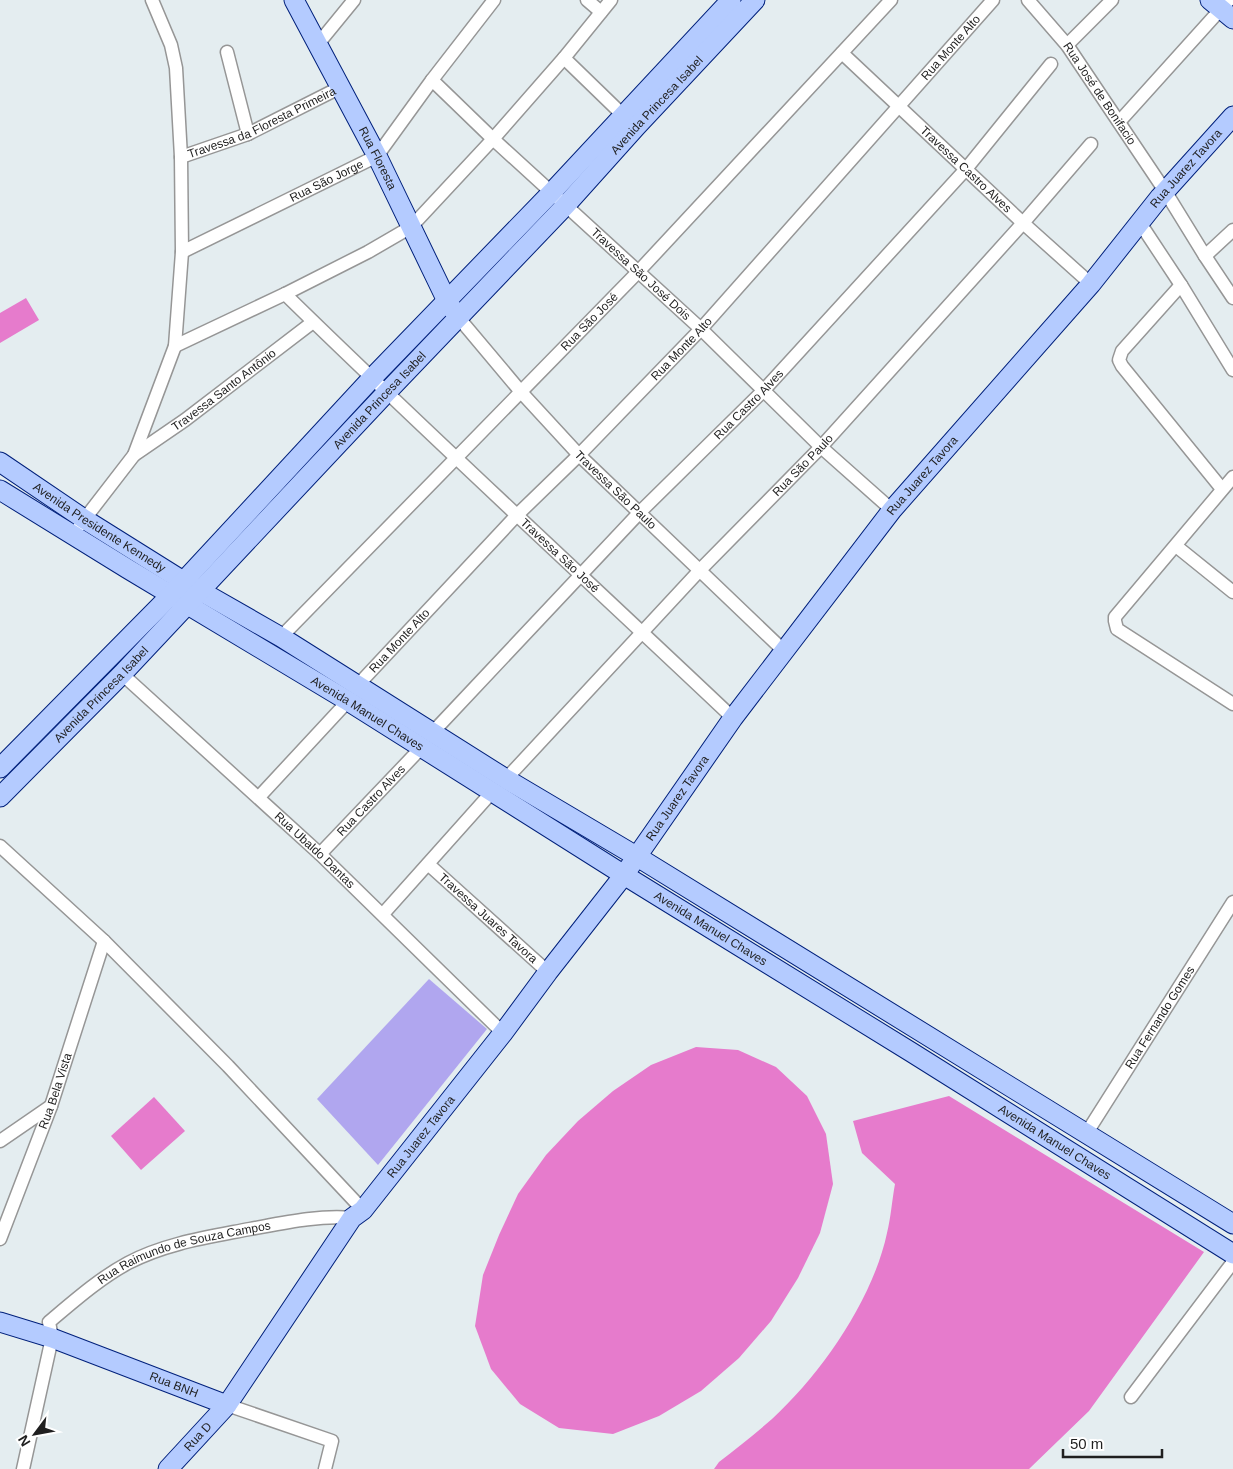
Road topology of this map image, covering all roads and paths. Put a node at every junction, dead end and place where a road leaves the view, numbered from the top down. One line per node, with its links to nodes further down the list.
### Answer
1 (152, 0): 31 (street)
2 (294, 0): 15 (street, Rua Floresta)
3 (354, 0): 15 (street)
4 (494, 0): 21 (street, Rua São Jorge)
5 (587, 0): 14 (street)
6 (610, 0): 14 (street)
7 (731, 0): 24 (street, Avenida Princesa Isabel)
8 (755, 0): 24 (street, Avenida Princesa Isabel)
9 (891, 0): 18 (street, Rua São José)
10 (993, 0): 23 (street, Rua Monte Alto)
11 (1028, 0): 16 (street, Rua José de Bonifacio)
12 (1112, 0): 16 (street)
13 (1223, 7): 25 (street)
14 (601, 12): 19 (street)
15 (318, 44): 22 (street, Rua Floresta)
16 (1068, 45): 25 (street, Rua José de Bonifacio)
17 (227, 52): 27 (street)
18 (842, 53): 23 (street, Travessa Castro Alves); 42 (street, Rua São José)
19 (564, 58): 24 (street); 28 (street)
20 (1051, 64): 32 (street, Rua Castro Alves)
21 (432, 80): 28 (street, Travessa São José Dois); 30 (street, Rua São Jorge)
22 (341, 88): 27 (street, Travessa da Floresta Primeira); 30 (street, Rua Floresta)
23 (898, 106): 32 (street, Travessa Castro Alves); 50 (street, Rua Monte Alto)
24 (630, 122): 33 (street, Avenida Princesa Isabel); 35 (street, Avenida Princesa Isabel)
25 (1119, 122): 34 (street, Rua José de Bonifacio)
26 (1230, 124): 34 (street, Rua Juarez Tavora)
27 (248, 134): 31 (street, Travessa da Floresta Primeira)
28 (493, 139): 33 (street, Travessa São José Dois); 38 (street)
29 (1091, 144): 37 (street, Rua São Paulo)
30 (377, 156): 38 (street, Rua Floresta); 40 (street, Rua São Jorge)
31 (181, 158): 40 (street)
32 (966, 169): 37 (street, Travessa Castro Alves); 54 (street, Rua Castro Alves)
33 (552, 192): 35 (street, Travessa São José Dois); 47 (street, Avenida Princesa Isabel)
34 (1162, 194): 36 (street, Rua Juarez Tavora); 41 (street, Rua José de Bonifacio)
35 (566, 205): 42 (street, Travessa São José Dois); 48 (street, Avenida Princesa Isabel)
36 (1142, 220): 43 (street, Rua Juarez Tavora); 44 (street)
37 (1023, 223): 43 (street, Travessa Castro Alves); 57 (street, Rua São Paulo)
38 (411, 227): 45 (street); 47 (street, Rua Floresta)
39 (1233, 230): 41 (street)
40 (182, 252): 51 (street)
41 (1205, 256): 46 (street, Rua José de Bonifacio)
42 (638, 272): 50 (street, Travessa São José Dois); 56 (street, Rua São José)
43 (1091, 284): 65 (street, Rua Juarez Tavora)
44 (1181, 285): 52 (street); 63 (street)
45 (285, 294): 49 (street); 51 (street)
46 (1233, 298)
47 (447, 300): 48 (street, Rua Floresta); 53 (street, Avenida Princesa Isabel)
48 (458, 317): 55 (street, Avenida Princesa Isabel); 56 (street, Travessa São Paulo)
49 (313, 322): 53 (street); 58 (street, Travessa Santo Antônio)
50 (701, 329): 54 (street, Travessa São José Dois); 59 (street, Rua Monte Alto)
51 (175, 346): 58 (street)
52 (1233, 370)
53 (373, 377): 55 (street); 74 (street, Avenida Princesa Isabel)
54 (764, 390): 57 (street, Travessa São José Dois); 66 (street, Rua Castro Alves)
55 (387, 392): 60 (street, Travessa São José); 74 (street, Avenida Princesa Isabel)
56 (521, 392): 59 (street, Travessa São Paulo); 60 (street, Rua São José)
57 (821, 447): 65 (street, Travessa São José Dois); 71 (street, Rua São Paulo)
58 (134, 454): 68 (street)
59 (579, 455): 66 (street, Travessa São Paulo); 67 (street, Rua Monte Alto)
60 (456, 459): 67 (street, Travessa São José); 76 (street, Rua São José)
61 (0, 462): 68 (street, Avenida Presidente Kennedy)
62 (1233, 477): 63 (street)
63 (1222, 489): 70 (street)
64 (0, 490): 69 (street, Avenida Presidente Kennedy)
65 (892, 510): 77 (street, Rua Juarez Tavora)
66 (640, 512): 71 (street, Travessa São Paulo); 72 (street, Rua Castro Alves)
67 (516, 516): 72 (street, Travessa São José); 79 (street, Rua Monte Alto)
68 (84, 519): 69 (street); 74 (street, Avenida Presidente Kennedy)
69 (73, 535): 74 (street, Avenida Presidente Kennedy)
70 (1176, 546): 73 (street); 80 (street)
71 (700, 570): 75 (street, Rua São Paulo); 77 (street, Travessa São Paulo)
72 (581, 575): 75 (street, Travessa São José); 82 (street, Rua Castro Alves)
73 (1233, 592)
74 (185, 593): 76 (street, Avenida Manuel Chaves); 78 (street, Avenida Princesa Isabel); 79 (street, Avenida Manuel Chaves); 83 (street, Avenida Princesa Isabel)
75 (642, 632): 81 (street, Travessa São José); 84 (street, Rua São Paulo)
76 (281, 638): 79 (street, Avenida Manuel Chaves)
77 (784, 651): 81 (street, Rua Juarez Tavora)
78 (122, 674): 86 (street, Avenida Princesa Isabel); 87 (street, Rua Ubaldo Dantas)
79 (353, 693): 82 (street, Avenida Manuel Chaves); 87 (street, Rua Monte Alto)
80 (1233, 704)
81 (733, 718): 90 (street, Rua Juarez Tavora)
82 (427, 740): 84 (street, Avenida Manuel Chaves); 85 (street, Avenida Manuel Chaves); 89 (street, Rua Castro Alves)
83 (0, 768)
84 (506, 778): 90 (street, Avenida Manuel Chaves)
85 (492, 792): 91 (street); 92 (street, Avenida Manuel Chaves)
86 (0, 797)
87 (259, 797): 89 (street, Rua Ubaldo Dantas)
88 (0, 846): 95 (street)
89 (320, 854): 94 (street, Rua Ubaldo Dantas)
90 (636, 856): 92 (street, Rua Juarez Tavora); 99 (street, Avenida Manuel Chaves)
91 (428, 864): 94 (street); 96 (street, Travessa Juares Tavora)
92 (624, 875): 96 (street, Rua Juarez Tavora); 104 (street, Avenida Manuel Chaves)
93 (1233, 902): 99 (street, Rua Fernando Gomes)
94 (383, 914): 97 (street, Rua Ubaldo Dantas)
95 (104, 942): 98 (street, Rua Bela Vista); 101 (street)
96 (548, 972): 97 (street, Rua Juarez Tavora)
97 (503, 1033): 101 (street, Rua Juarez Tavora)
98 (51, 1106): 100 (street); 103 (street, Rua Bela Vista)
99 (1086, 1134): 102 (street, Avenida Manuel Chaves)
100 (0, 1141)
101 (358, 1214): 107 (street, Rua Raimundo de Souza Campos); 109 (street, Rua Juarez Tavora)
102 (1233, 1224)
103 (0, 1239)
104 (1233, 1254)
105 (1233, 1262): 108 (street)
106 (0, 1322): 107 (street, Rua BNH)
107 (52, 1338): 109 (street, Rua BNH); 111 (street)
108 (1131, 1397)
109 (226, 1405): 110 (street, Rua BNH); 112 (street, Rua D)
110 (327, 1463)
111 (23, 1469)
112 (168, 1469)

